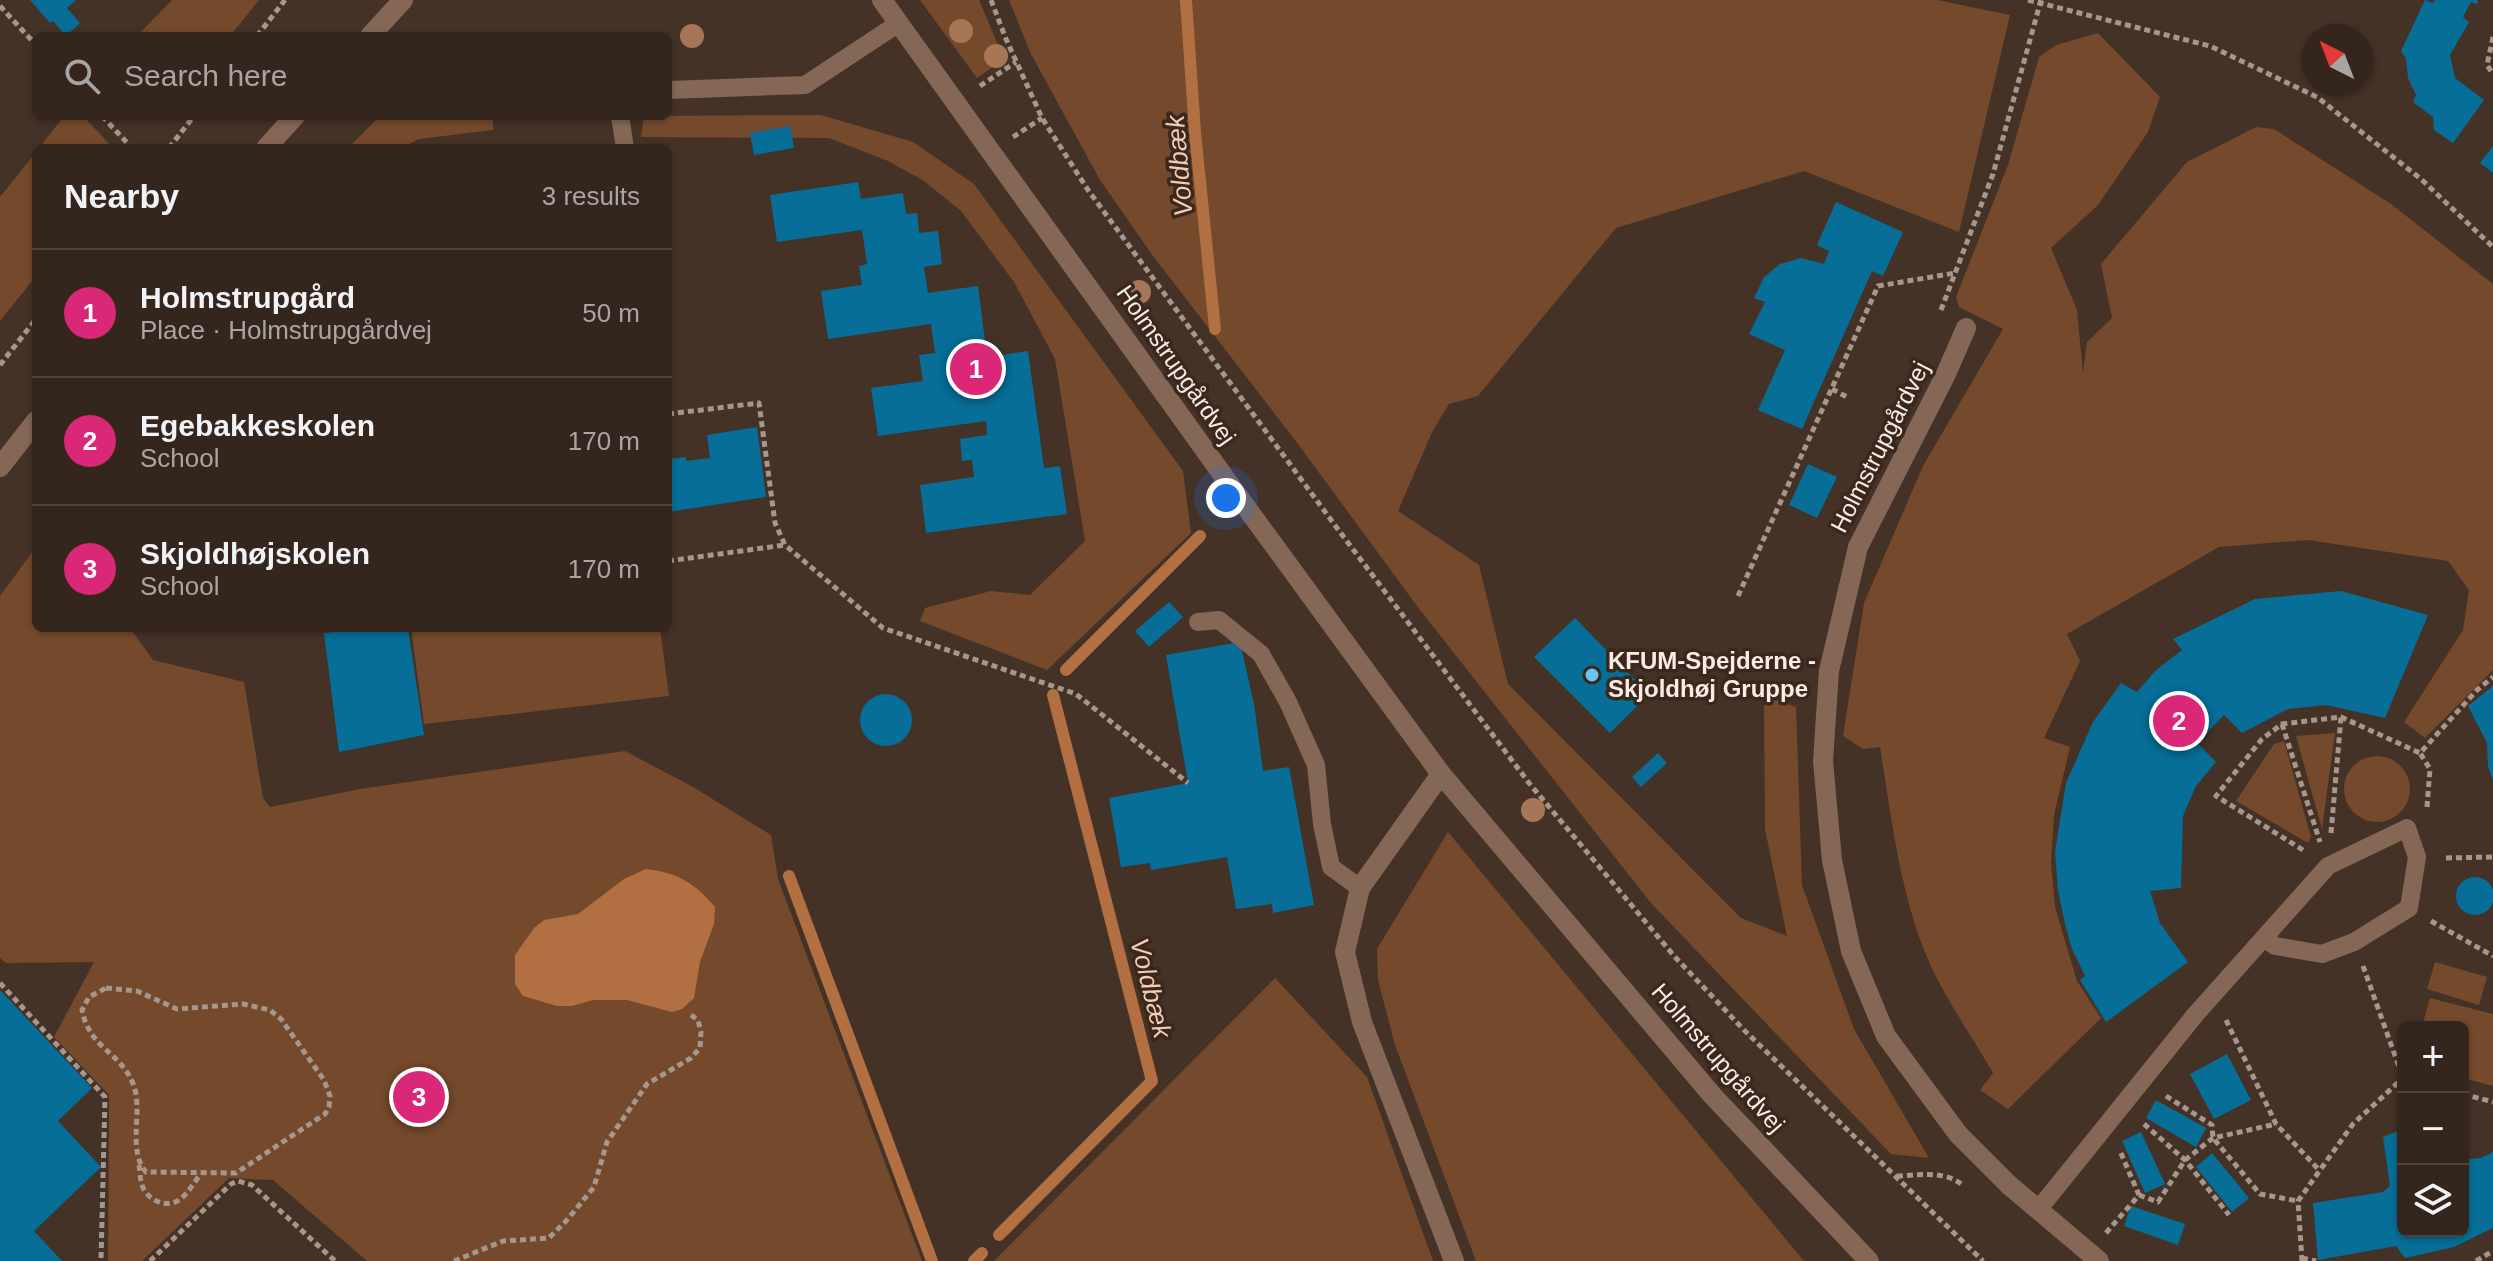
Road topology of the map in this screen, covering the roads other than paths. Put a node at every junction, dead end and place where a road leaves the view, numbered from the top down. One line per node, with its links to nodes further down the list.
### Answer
1 (403, 0): 4 (street)
2 (882, 0): 3 (street, Holmstrupgårdvej)
3 (899, 23): 5 (lane); 14 (street, Holmstrupgårdvej)
4 (374, 32)
5 (672, 90)
6 (291, 120): 8 (street)
7 (621, 120): 9 (lane)
8 (270, 144)
9 (624, 144)
10 (1966, 328): 17 (street, Holmstrupgårdvej)
11 (32, 426): 12 (street)
12 (0, 467)
13 (1198, 622): 15 (lane)
14 (1441, 774): 15 (street); 20 (street, Holmstrupgårdvej)
15 (1360, 888): 19 (street)
16 (2264, 938): 16 (lane); 17 (lane)
17 (2038, 1210): 18 (street, Holmstrupgårdvej)
18 (2094, 1257)
19 (1454, 1261)
20 (1869, 1261)

